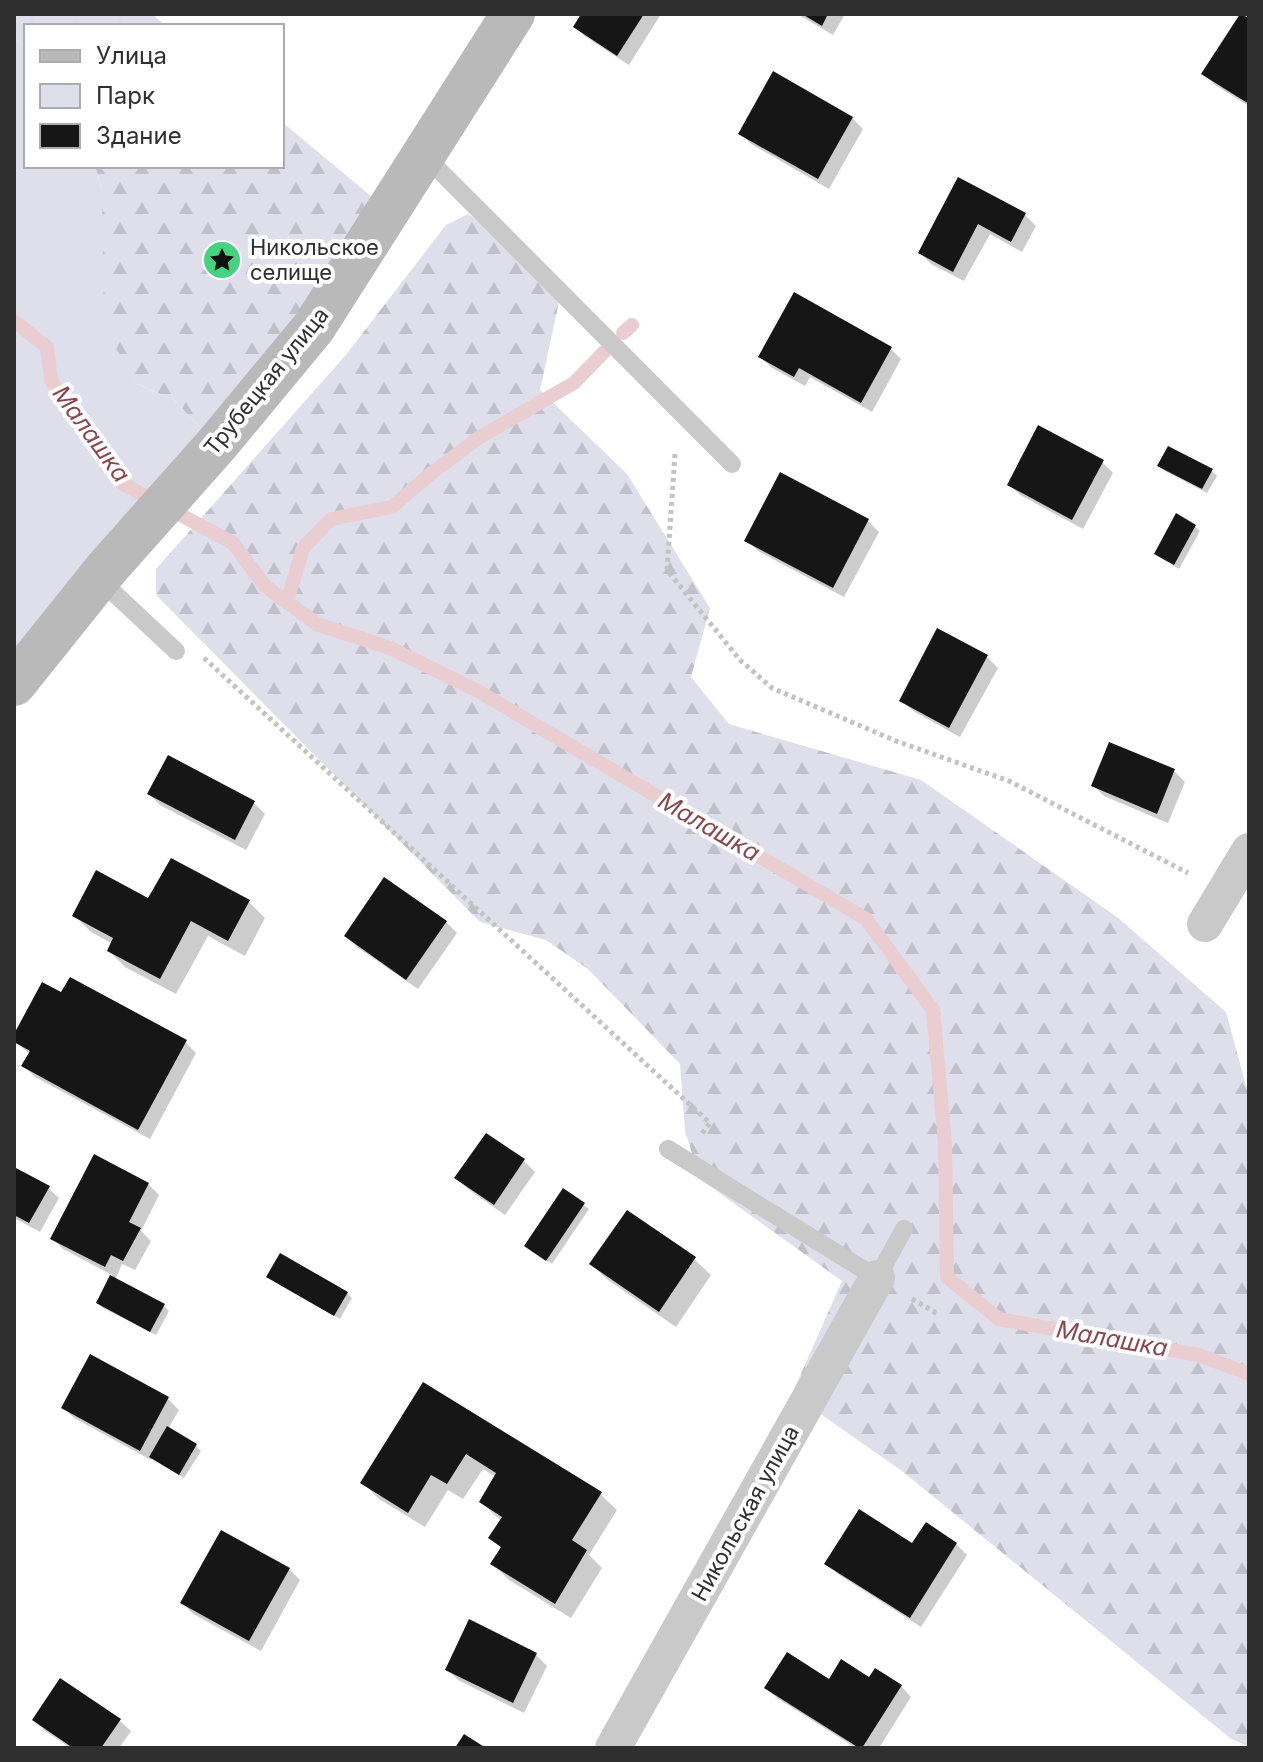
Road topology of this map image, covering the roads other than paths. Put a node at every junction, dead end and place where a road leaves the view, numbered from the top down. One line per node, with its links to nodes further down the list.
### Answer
1 (513, 14): 2 (main road, Трубецкая улица)
2 (423, 154): 3 (lane); 4 (main road, Трубецкая улица)
3 (732, 464)
4 (103, 574): 5 (lane); 6 (main road, Трубецкая улица)
5 (176, 651)
6 (14, 684)
7 (1249, 851): 8 (street)
8 (1205, 924)
9 (676, 1154): 11 (lane)
10 (904, 1229): 11 (lane)
11 (877, 1278): 12 (street, Никольская улица)
12 (613, 1748)

